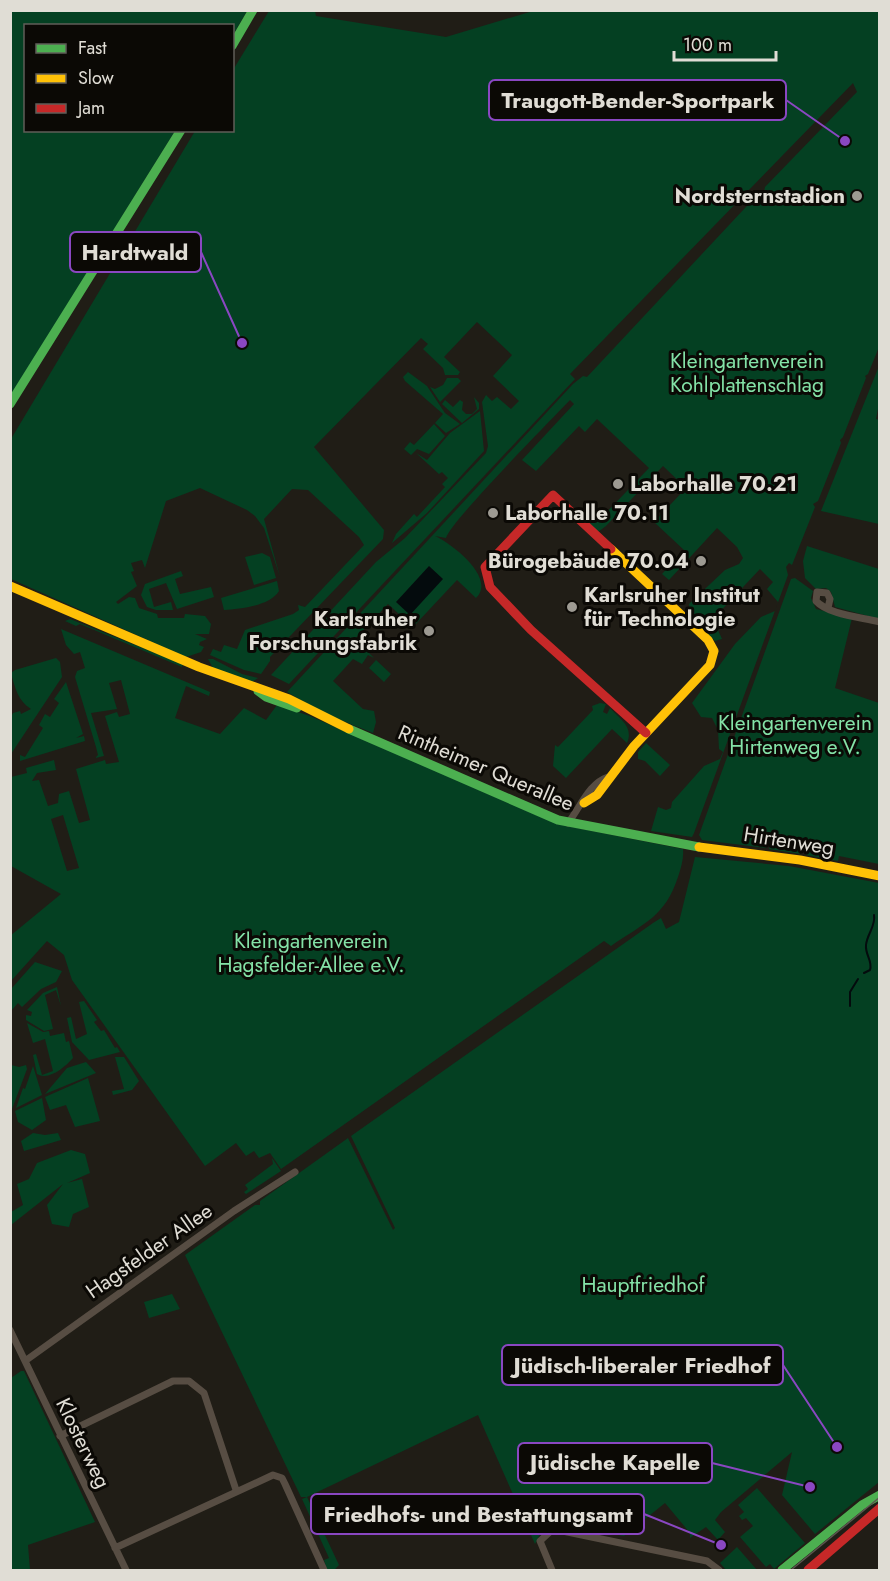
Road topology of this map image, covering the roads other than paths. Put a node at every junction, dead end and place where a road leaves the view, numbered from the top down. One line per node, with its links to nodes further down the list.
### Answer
1 (253, 10): 2 (street)
2 (234, 43)
3 (180, 132): 4 (street)
4 (10, 404)
5 (10, 586): 10 (street, Rintheimer Querallee)
6 (828, 608): 7 (street)
7 (879, 622)
8 (646, 733): 8 (street); 9 (street)
9 (584, 803): 10 (street)
10 (568, 823): 11 (street, Rintheimer Querallee)
11 (691, 846): 12 (street, Hirtenweg)
12 (879, 876)
13 (295, 1172): 15 (street, Hagsfelder Allee)
14 (10, 1330): 15 (street, Klosterweg)
15 (25, 1361): 16 (street, Klosterweg)
16 (60, 1436): 17 (street); 20 (street, Klosterweg)
17 (236, 1490): 20 (street); 22 (street)
18 (879, 1495): 25 (street)
19 (879, 1508): 26 (street)
20 (115, 1548): 21 (street, Klosterweg)
21 (126, 1570)
22 (324, 1570)
23 (552, 1570): 24 (street)
24 (719, 1570)
25 (782, 1570)
26 (808, 1570)

